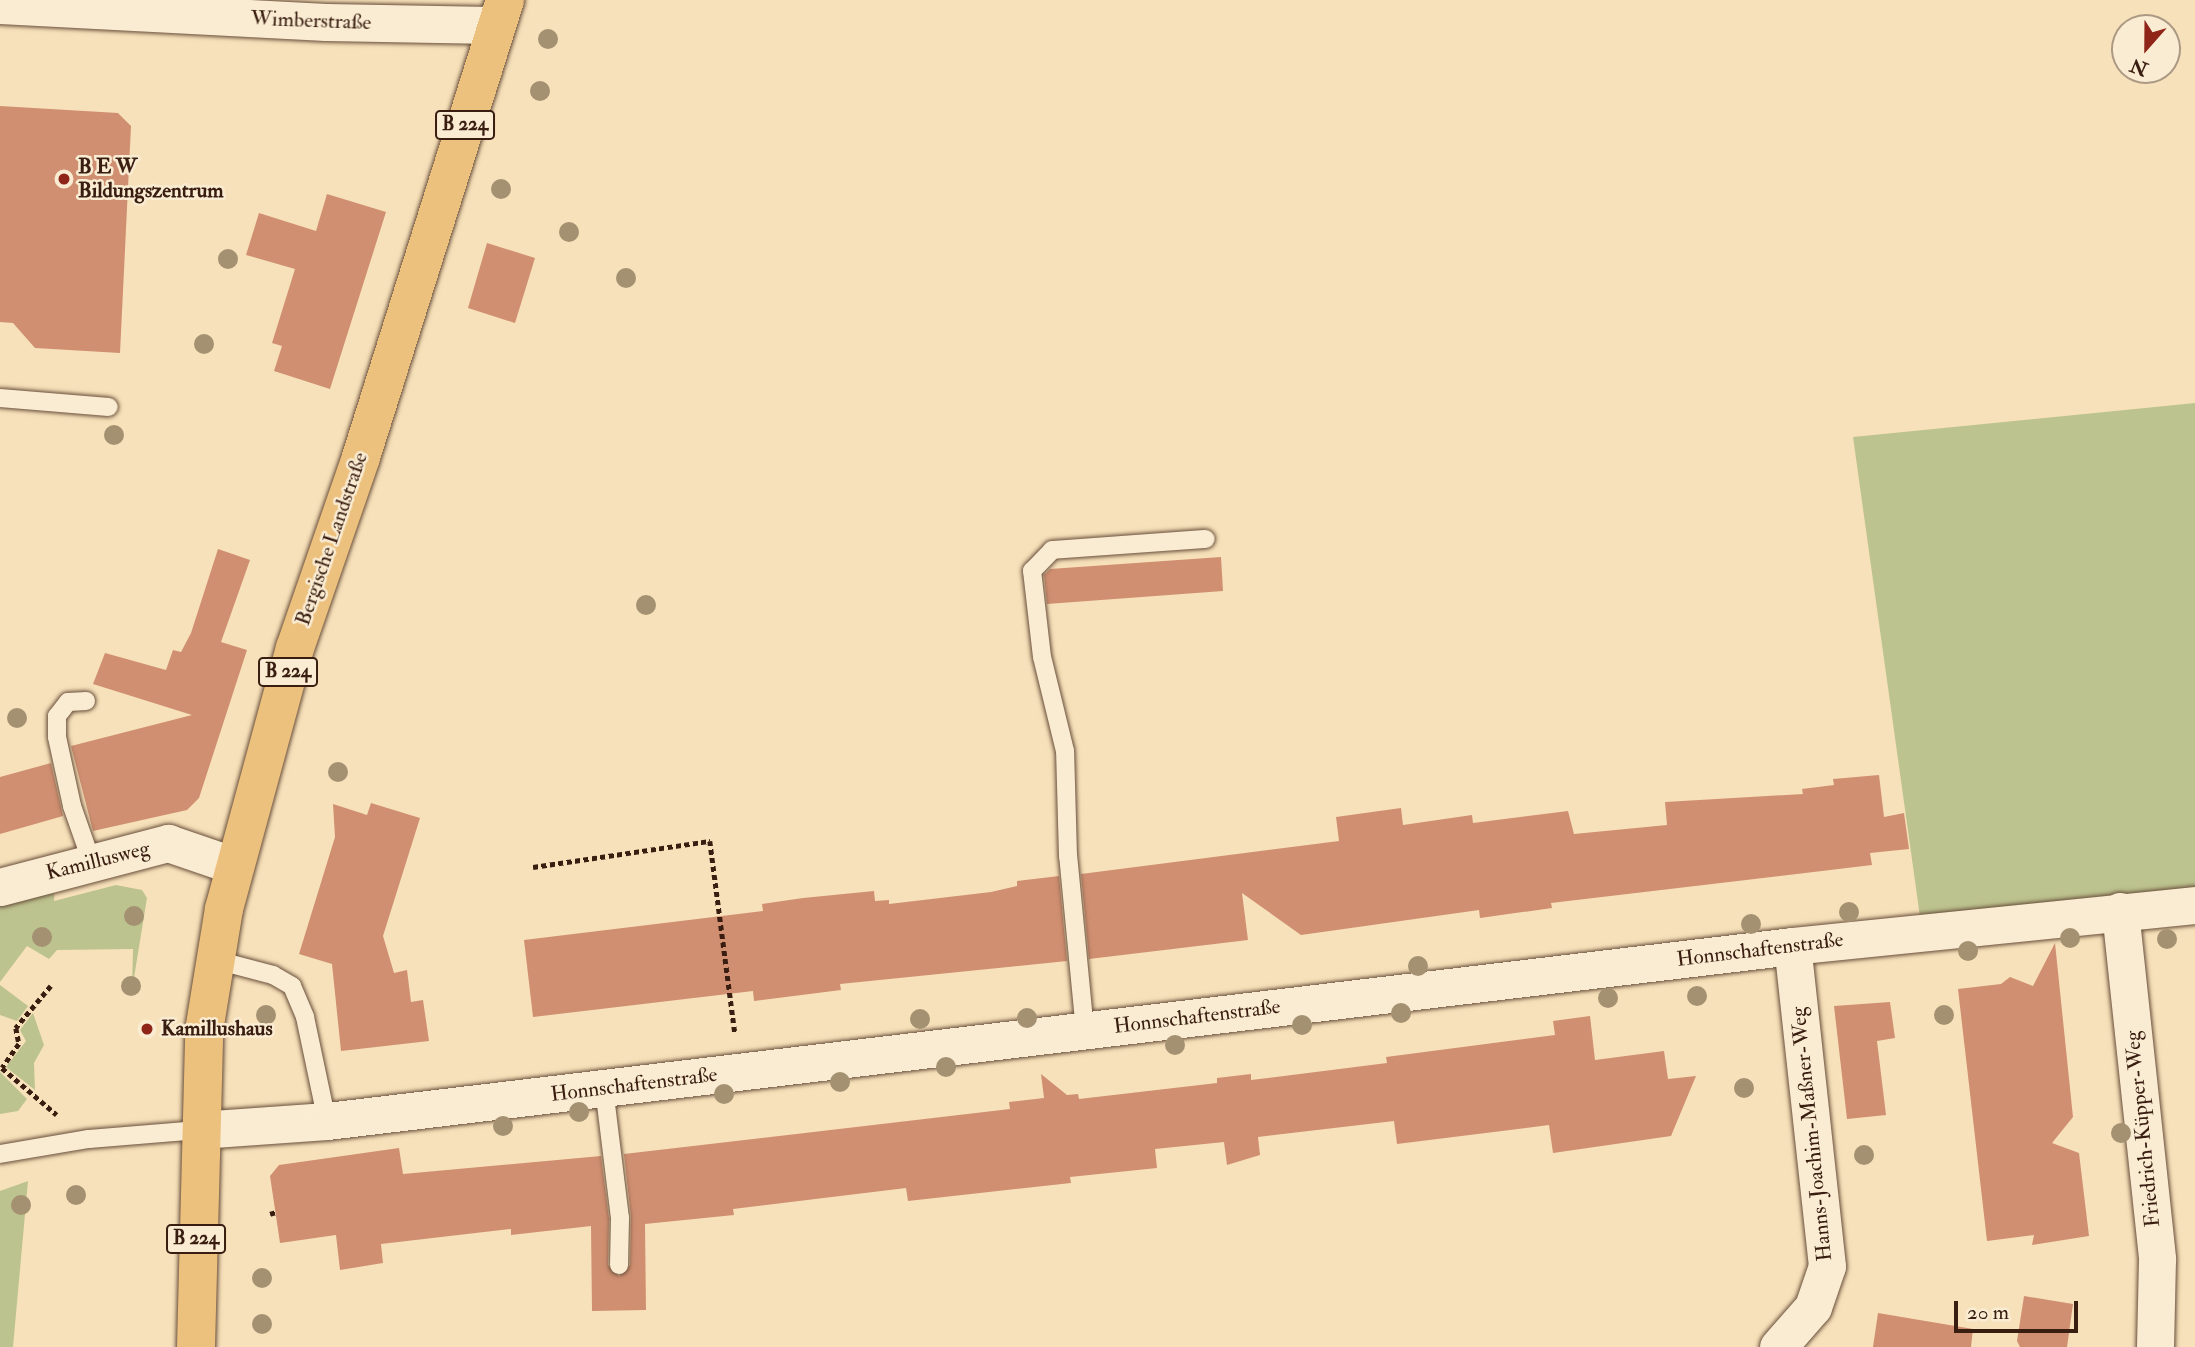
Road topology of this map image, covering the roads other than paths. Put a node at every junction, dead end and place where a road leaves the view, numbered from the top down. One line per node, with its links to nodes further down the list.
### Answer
1 (0, 5): 2 (street, Wimberstraße)
2 (197, 8): 3 (street, Wimberstraße)
3 (501, 13): 9 (main road, Bergische Landstraße / B 224)
4 (0, 398): 5 (lane)
5 (109, 407)
6 (1206, 539): 15 (lane)
7 (86, 701): 8 (lane)
8 (92, 863): 9 (street, Kamillusweg); 10 (street, Kamillusweg)
9 (235, 866): 14 (main road, Bergische Landstraße / B 224)
10 (0, 887)
11 (2195, 905): 12 (street, Honnschaftenstraße)
12 (2120, 911): 13 (street, Honnschaftenstraße); 23 (street, Friedrich-Küpper-Weg)
13 (1792, 946): 15 (street, Honnschaftenstraße); 22 (street, Hanns-Joachim-Maßner-Weg)
14 (216, 960): 17 (lane); 18 (main road, Bergische Landstraße / B 224)
15 (1085, 1031): 16 (street, Honnschaftenstraße)
16 (604, 1088): 17 (street, Honnschaftenstraße); 20 (lane)
17 (327, 1121): 18 (street, Honnschaftenstraße)
18 (199, 1130): 19 (lane); 21 (main road, B 224)
19 (0, 1154)
20 (619, 1265)
21 (196, 1347)
22 (1778, 1347)
23 (2155, 1347)

